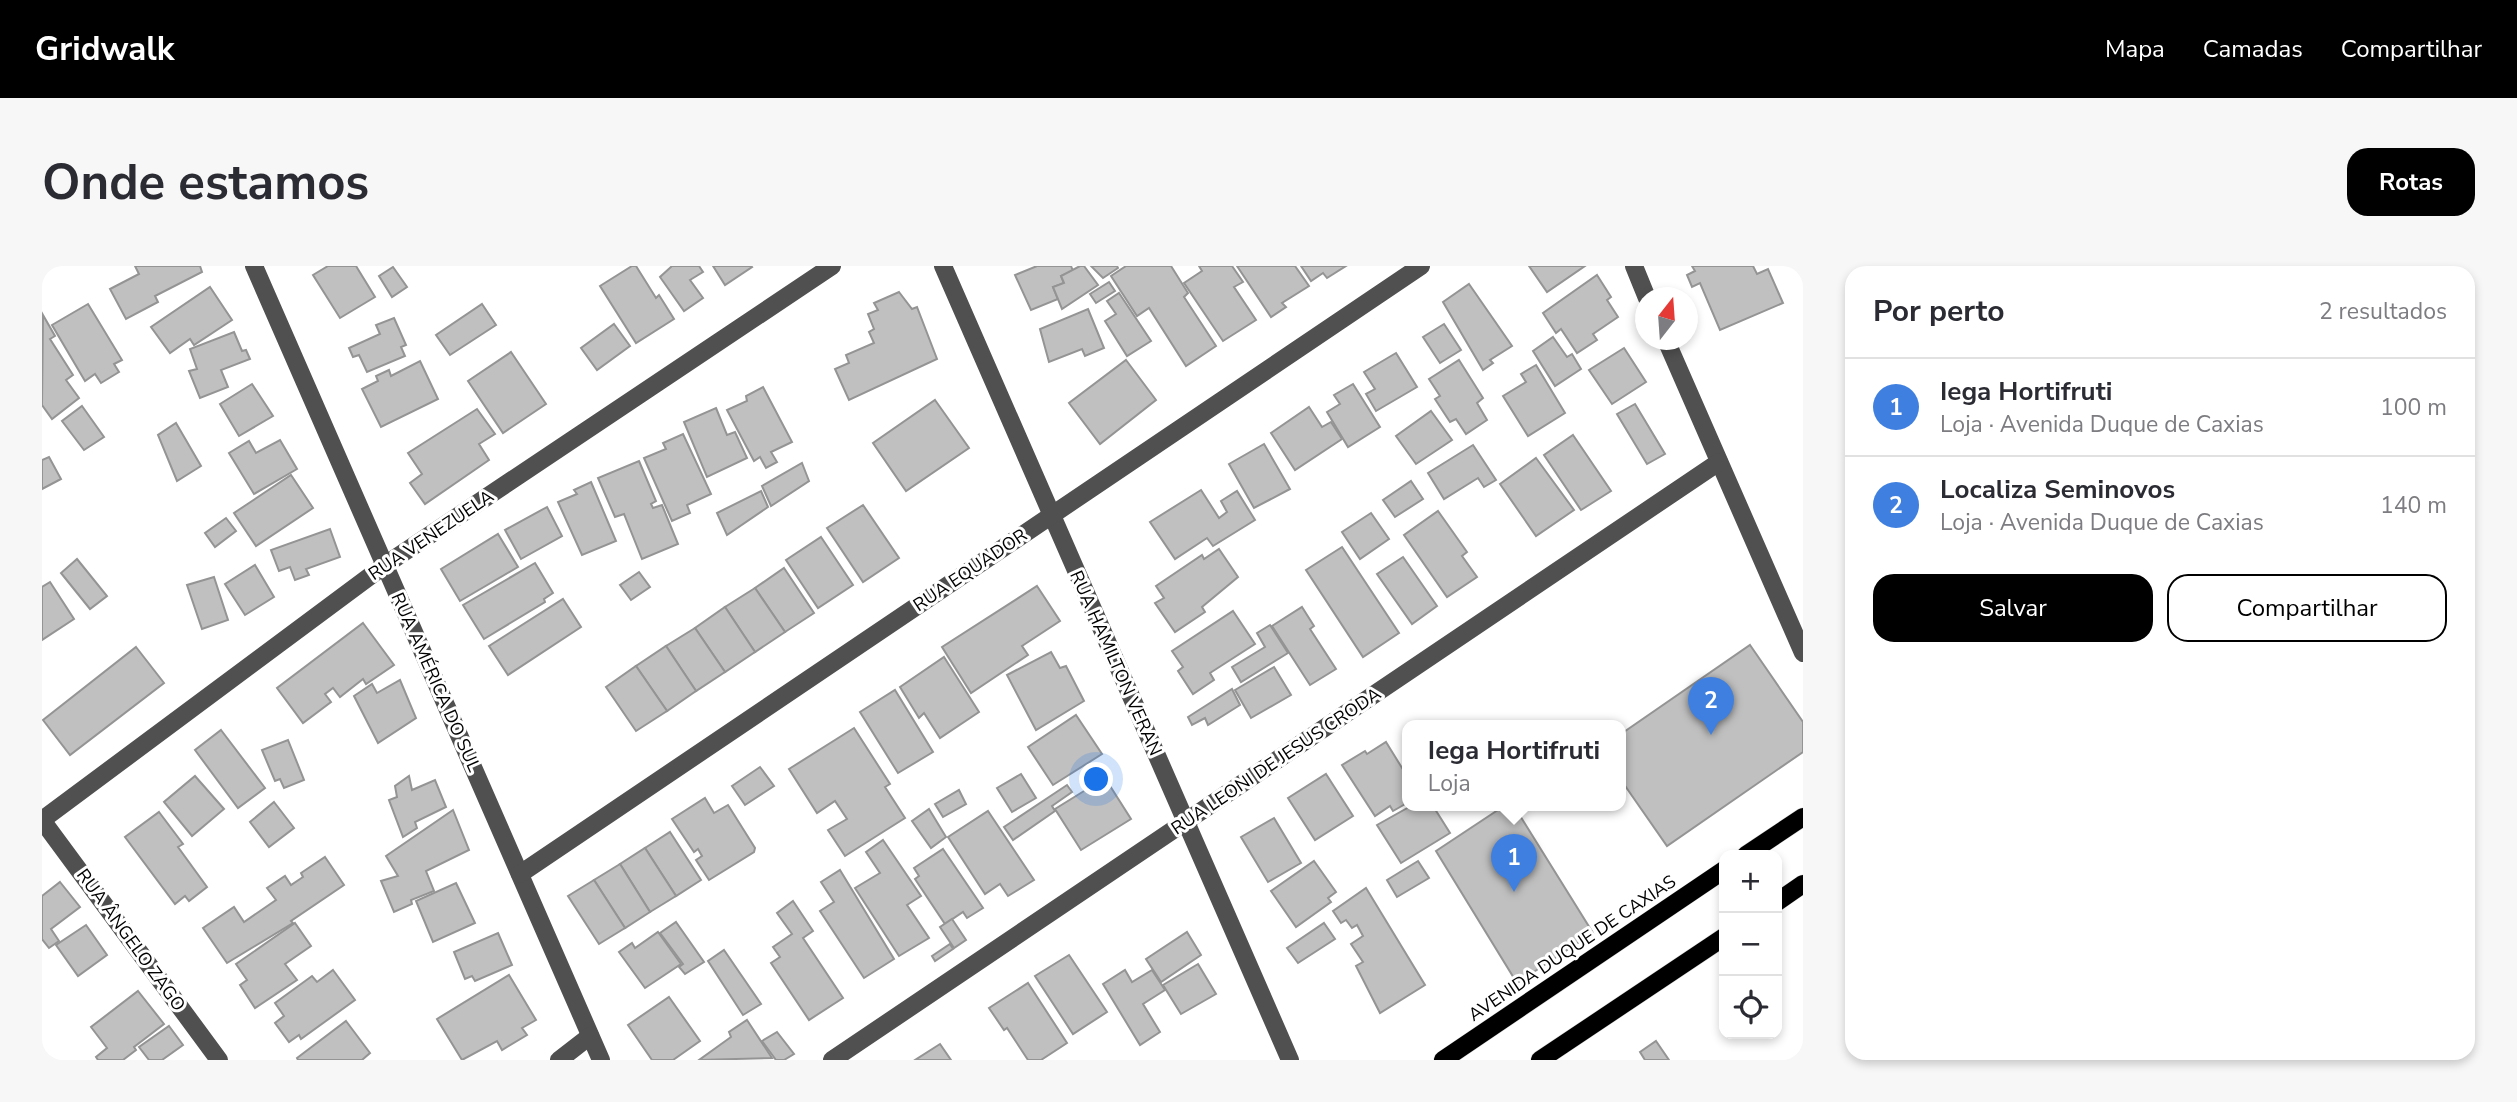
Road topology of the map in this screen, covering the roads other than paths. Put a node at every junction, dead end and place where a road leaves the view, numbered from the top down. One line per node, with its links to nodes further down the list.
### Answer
1 (832, 266): 10 (street, RUA VENEZUELA)
2 (943, 266): 9 (street, RUA HAMILTON VERAN)
3 (1421, 266): 9 (street, RUA EQUADOR)
4 (1634, 266): 6 (street)
5 (257, 267): 10 (street, RUA AMÉRICA DO SUL)
6 (1643, 287)
7 (1670, 350): 8 (street)
8 (1719, 462): 11 (street); 14 (street, RUA LEONI DE JESUS CRODA)
9 (1052, 515): 14 (street, RUA HAMILTON VERAN); 17 (street, RUA EQUADOR)
10 (385, 565): 13 (street, RUA VENEZUELA); 17 (street, RUA AMÉRICA DO SUL)
11 (1803, 653)
12 (1803, 817): 15 (main road)
13 (42, 820): 22 (street, RUA ÂNGELO ZAGO)
14 (1186, 822): 25 (street, RUA LEONI DE JESUS CRODA); 26 (street, RUA HAMILTON VERAN)
15 (1754, 850)
16 (1719, 873): 27 (main road, AVENIDA DUQUE DE CAXIAS)
17 (520, 874): 21 (street, RUA AMÉRICA DO SUL)
18 (1803, 884): 19 (main road)
19 (1782, 899)
20 (1719, 940): 28 (main road)
21 (590, 1036): 23 (street); 24 (street, RUA AMÉRICA DO SUL)
22 (219, 1060)
23 (559, 1060)
24 (601, 1060)
25 (832, 1060)
26 (1290, 1060)
27 (1443, 1060)
28 (1540, 1060)

